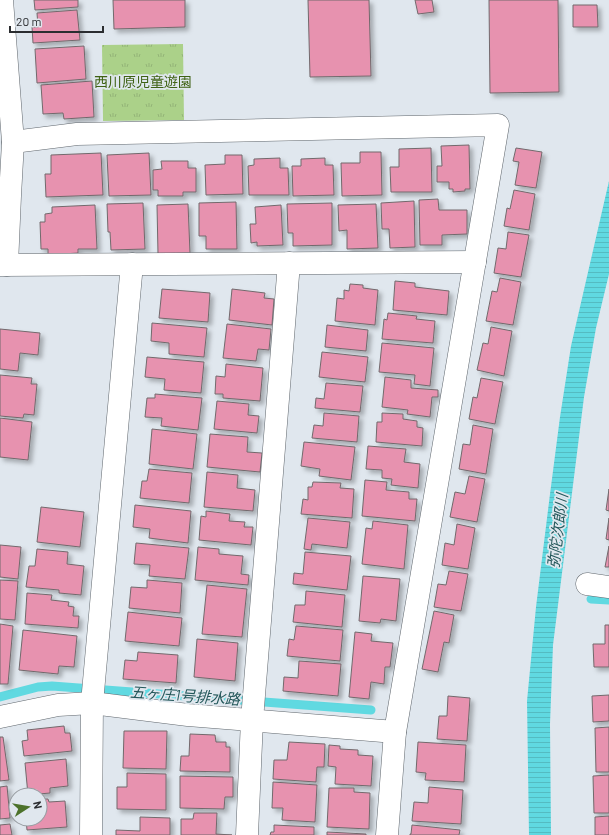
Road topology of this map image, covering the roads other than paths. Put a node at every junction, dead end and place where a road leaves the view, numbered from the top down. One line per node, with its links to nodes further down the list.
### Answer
1 (2, 0): 2 (street)
2 (13, 142): 3 (street); 6 (street)
3 (475, 262): 4 (street); 12 (street)
4 (289, 263): 5 (street); 10 (street)
5 (132, 264): 6 (street); 9 (street)
6 (4, 265)
7 (587, 584): 8 (street)
8 (609, 586)
9 (93, 691): 10 (street); 11 (street); 13 (street)
10 (253, 706): 12 (street); 14 (street)
11 (0, 717)
12 (394, 732): 15 (street)
13 (91, 835)
14 (247, 835)
15 (387, 835)

